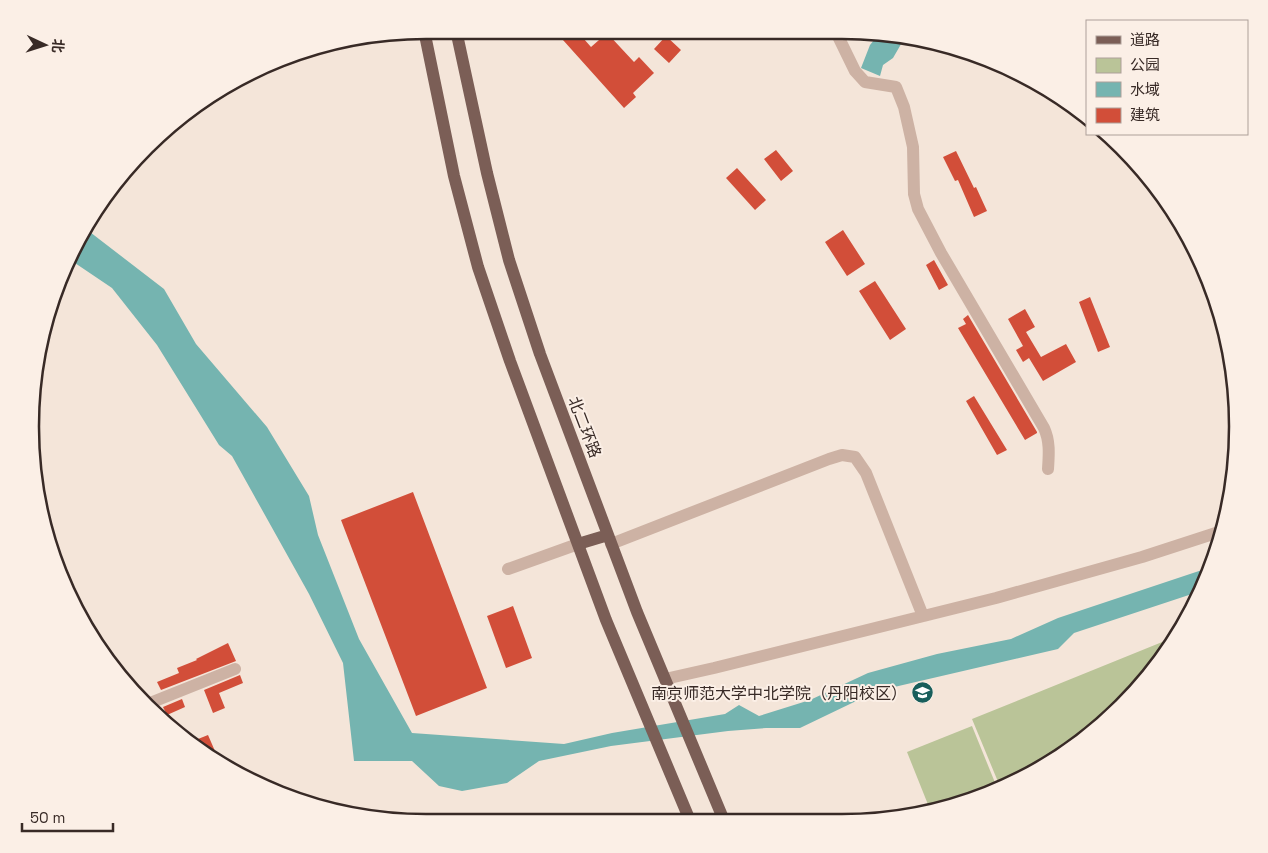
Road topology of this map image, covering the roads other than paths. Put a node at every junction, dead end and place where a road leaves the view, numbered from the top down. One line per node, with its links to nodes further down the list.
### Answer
1 (426, 39): 7 (main road)
2 (458, 39): 6 (main road, 北二环路)
3 (839, 39): 4 (street)
4 (1048, 469)
5 (1214, 533): 9 (street)
6 (610, 540): 7 (main road); 9 (street); 11 (main road, 北二环路)
7 (578, 544): 8 (street); 13 (main road)
8 (508, 569)
9 (923, 616): 11 (street)
10 (235, 669): 12 (street)
11 (665, 679): 14 (main road, 北二环路)
12 (153, 702)
13 (687, 814)
14 (721, 814)

